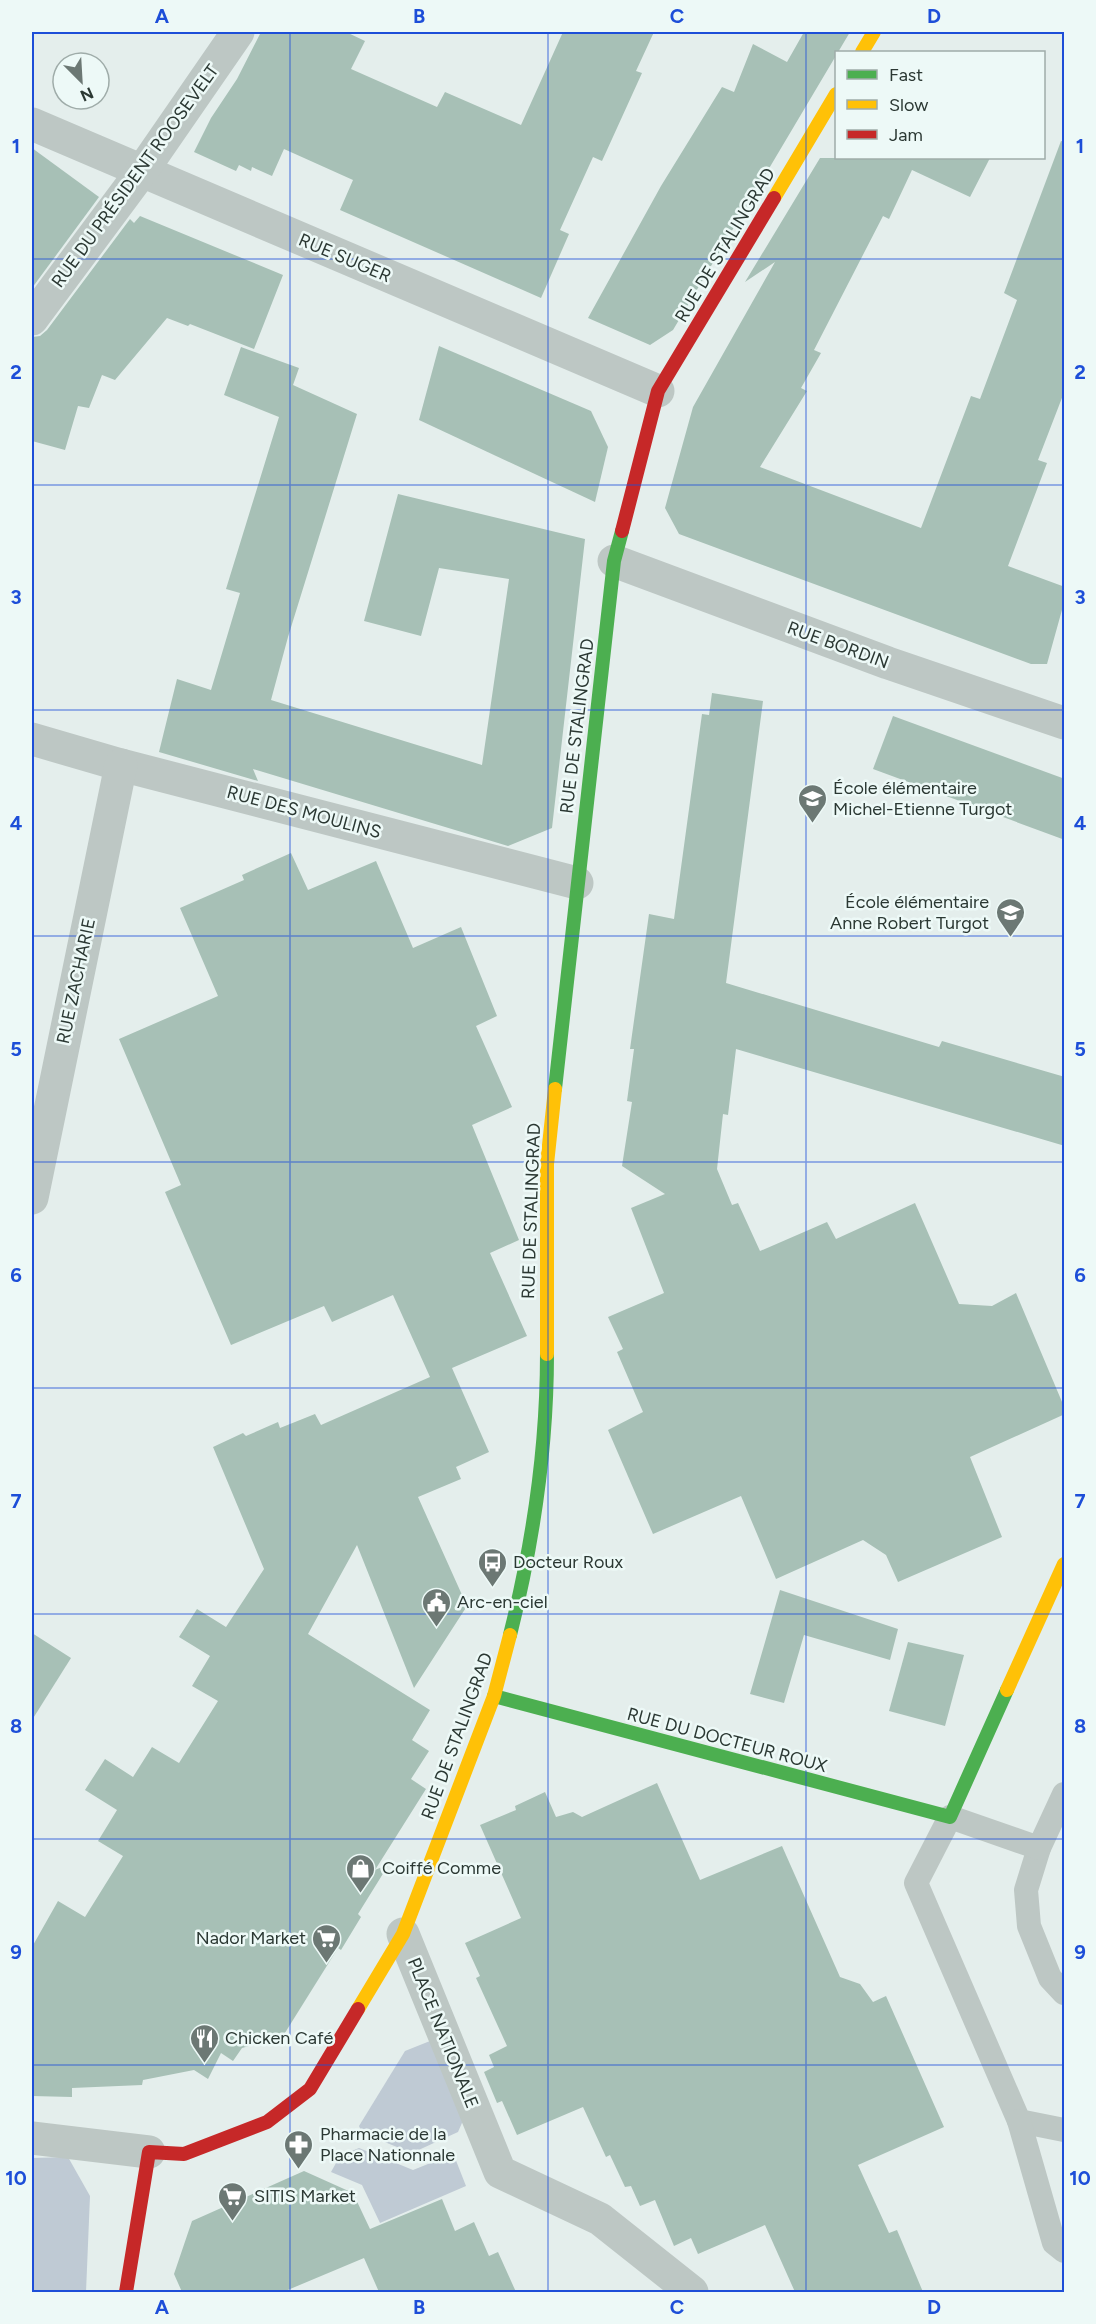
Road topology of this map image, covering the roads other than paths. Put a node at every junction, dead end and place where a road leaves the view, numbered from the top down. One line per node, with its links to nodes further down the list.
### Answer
1 (238, 32): 6 (street, RUE DU PRÉSIDENT ROOSEVELT)
2 (874, 32): 3 (main road)
3 (863, 51)
4 (835, 97): 8 (main road, RUE DE STALINGRAD)
5 (32, 124): 6 (street, RUE SUGER)
6 (142, 171): 7 (street, RUE DU PRÉSIDENT ROOSEVELT); 8 (street, RUE SUGER)
7 (32, 320)
8 (658, 391): 9 (main road, RUE DE STALINGRAD)
9 (614, 561): 10 (street, RUE BORDIN); 13 (main road, RUE DE STALINGRAD)
10 (1065, 723)
11 (32, 739): 12 (street, RUE DES MOULINS)
12 (121, 765): 13 (street, RUE DES MOULINS); 14 (street, RUE ZACHARIE)
13 (577, 883): 16 (main road, RUE DE STALINGRAD)
14 (32, 1198)
15 (1065, 1564): 18 (main road)
16 (494, 1696): 18 (main road, RUE DU DOCTEUR ROUX); 20 (main road, RUE DE STALINGRAD)
17 (1065, 1794): 19 (lane)
18 (950, 1817): 19 (lane); 22 (lane)
19 (1039, 1848): 21 (lane)
20 (402, 1934): 25 (main road, RUE DE STALINGRAD); 28 (street, PLACE NATIONALE)
21 (1065, 1993)
22 (1019, 2121): 23 (lane); 26 (lane)
23 (1065, 2130)
24 (32, 2138): 25 (street)
25 (148, 2152): 27 (main road)
26 (1065, 2250)
27 (126, 2292)
28 (692, 2292)

